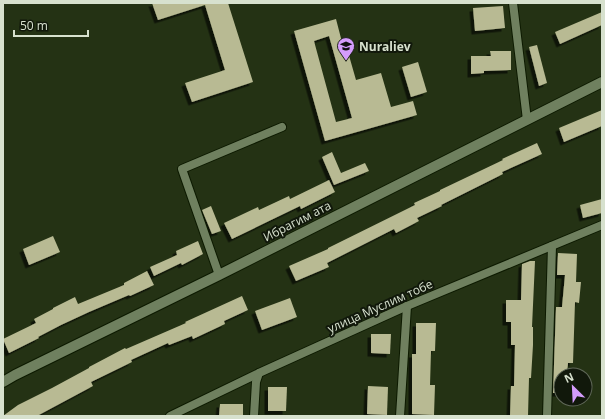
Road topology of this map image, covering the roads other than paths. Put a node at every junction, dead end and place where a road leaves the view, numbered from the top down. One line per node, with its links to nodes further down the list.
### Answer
1 (513, 3): 3 (street)
2 (602, 82): 3 (street, Ибрагим ата)
3 (527, 120): 7 (street, Ибрагим ата)
4 (282, 127): 7 (street)
5 (602, 226): 6 (street, улица Муслим тобе)
6 (552, 246): 8 (street, улица Муслим тобе); 14 (street)
7 (219, 275): 10 (street, Ибрагим ата)
8 (408, 306): 9 (street, улица Муслим тобе); 13 (street)
9 (259, 373): 11 (street, улица Муслим тобе); 12 (street)
10 (3, 382)
11 (170, 416)
12 (254, 416)
13 (400, 416)
14 (547, 416)

